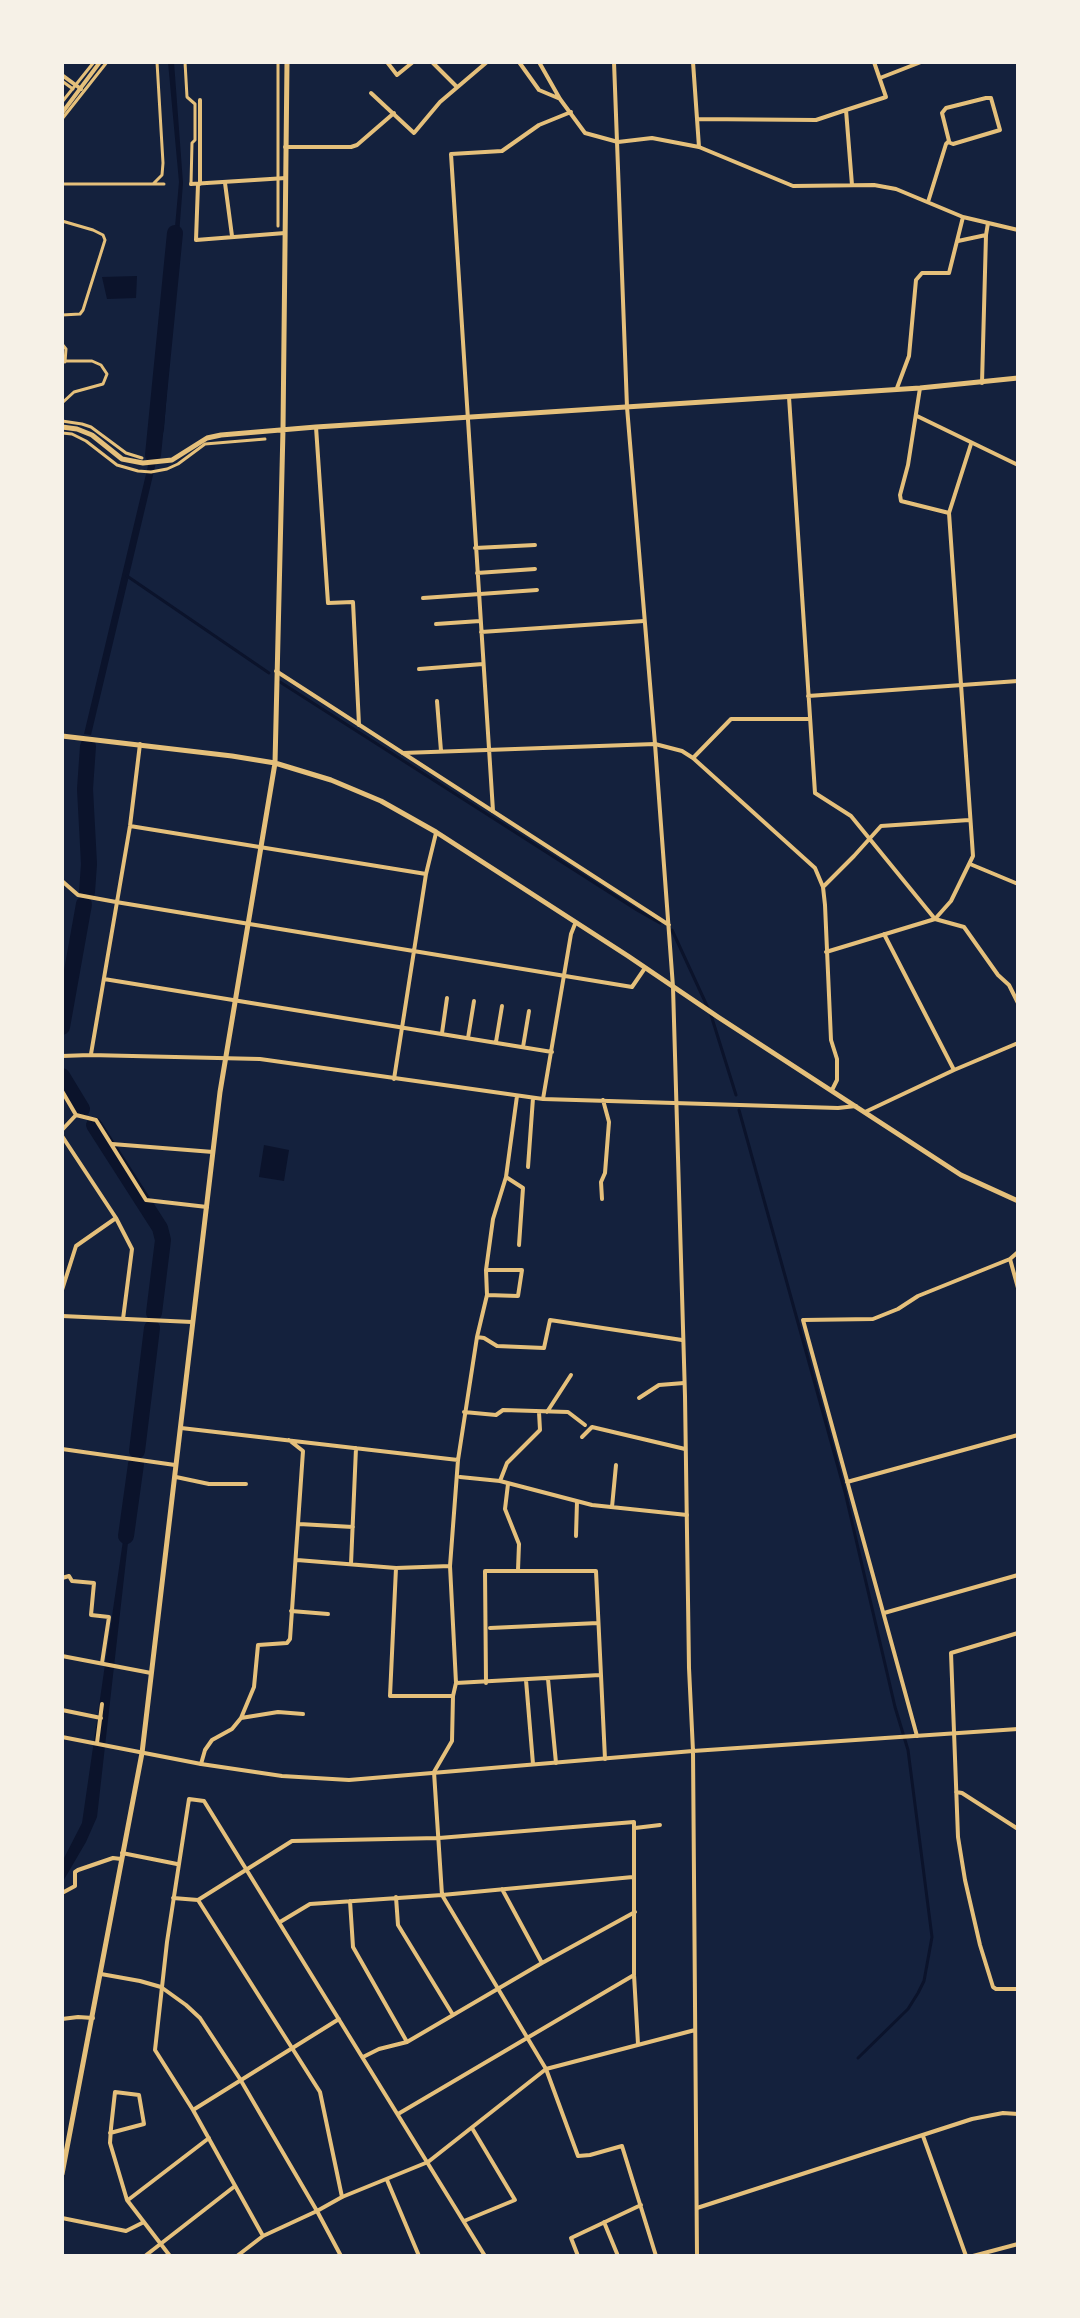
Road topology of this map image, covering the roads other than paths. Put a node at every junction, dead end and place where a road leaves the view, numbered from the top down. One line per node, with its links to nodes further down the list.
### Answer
1 (94, 62): 23 (street)
2 (100, 62): 23 (street)
3 (107, 62): 32 (street)
4 (157, 62): 42 (street)
5 (185, 62): 44 (street)
6 (278, 62): 39 (street)
7 (287, 62): 36 (main road)
8 (387, 62): 9 (street)
9 (413, 62)
10 (432, 62): 24 (street)
11 (487, 62): 24 (street)
12 (519, 62): 26 (street)
13 (539, 62): 26 (street)
14 (614, 62): 34 (street)
15 (693, 62): 33 (street)
16 (836, 62): 17 (street)
17 (844, 62)
18 (874, 62): 21 (street)
19 (921, 62): 21 (street)
20 (62, 75): 23 (street)
21 (880, 78): 29 (street)
22 (62, 81): 23 (street)
23 (77, 87): 28 (street); 32 (street)
24 (457, 87): 31 (street)
25 (371, 93): 31 (street)
26 (560, 99): 30 (street)
27 (200, 100): 45 (street)
28 (62, 102)
29 (846, 110): 33 (street); 46 (street)
30 (571, 112): 34 (street); 68 (street)
31 (394, 113): 36 (street)
32 (62, 116)
33 (697, 119): 37 (street)
34 (618, 142): 37 (street); 66 (street)
35 (948, 142): 35 (street); 47 (street)
36 (285, 147): 38 (main road)
37 (699, 147): 46 (street)
38 (286, 178): 39 (street); 53 (main road)
39 (278, 179): 40 (street); 51 (street)
40 (225, 183): 45 (street); 55 (street)
41 (62, 184): 42 (street)
42 (153, 184): 43 (street)
43 (164, 184)
44 (191, 184): 45 (street)
45 (199, 184): 55 (street)
46 (852, 185): 47 (street)
47 (928, 202): 48 (street)
48 (963, 217): 50 (street); 56 (street)
49 (62, 221): 57 (street)
50 (988, 223): 52 (street); 54 (street)
51 (278, 226)
52 (1018, 230)
53 (285, 233): 55 (street); 71 (main road)
54 (986, 235): 56 (street); 61 (street)
55 (233, 237)
56 (958, 241): 62 (street)
57 (62, 315)
58 (62, 344): 59 (street)
59 (63, 362): 65 (street)
60 (1018, 378): 61 (main road)
61 (982, 383): 63 (main road)
62 (897, 388): 63 (main road); 64 (main road)
63 (920, 388): 67 (street)
64 (789, 397): 66 (main road); 94 (street)
65 (62, 403)
66 (627, 407): 68 (main road); 86 (street)
67 (917, 416): 74 (street); 77 (street)
68 (467, 418): 70 (main road); 79 (street)
69 (62, 424): 71 (main road); 75 (street)
70 (316, 427): 71 (main road); 97 (street)
71 (283, 429): 91 (main road)
72 (62, 433): 73 (street)
73 (265, 439)
74 (971, 444): 76 (street); 77 (street)
75 (142, 458)
76 (1018, 464)
77 (949, 513): 93 (street)
78 (535, 545): 79 (street)
79 (475, 548): 81 (street)
80 (535, 569): 81 (street)
81 (477, 573): 83 (street)
82 (537, 590): 83 (street)
83 (478, 594): 84 (street); 85 (street)
84 (423, 598)
85 (480, 621): 87 (street); 88 (street)
86 (644, 621): 88 (street); 100 (street)
87 (436, 624)
88 (481, 632): 89 (street)
89 (483, 664): 90 (street); 101 (street)
90 (419, 669)
91 (276, 671): 97 (street); 105 (main road)
92 (1018, 681): 93 (street)
93 (962, 685): 94 (street); 107 (street)
94 (808, 696): 96 (street)
95 (437, 701): 102 (street)
96 (809, 719): 104 (street); 110 (street)
97 (359, 725): 103 (street)
98 (62, 736): 99 (main road)
99 (140, 744): 105 (main road); 108 (street)
100 (655, 744): 101 (street); 104 (street); 121 (street)
101 (489, 750): 102 (street); 106 (street)
102 (441, 751): 103 (street)
103 (403, 753): 106 (street)
104 (693, 758): 116 (street)
105 (275, 763): 109 (main road); 111 (main road)
106 (493, 811): 121 (street)
107 (969, 820): 110 (street); 112 (street)
108 (130, 826): 111 (street); 117 (street)
109 (436, 832): 113 (street); 120 (main road)
110 (869, 838): 116 (street); 118 (street)
111 (260, 846): 113 (street); 119 (main road)
112 (970, 864): 115 (street); 118 (street)
113 (426, 874): 123 (street)
114 (62, 881): 117 (street)
115 (1018, 884)
116 (823, 887): 124 (street)
117 (116, 902): 119 (street); 127 (street)
118 (935, 919): 122 (street); 132 (street)
119 (247, 923): 123 (street); 130 (main road)
120 (575, 924): 125 (main road); 126 (street)
121 (669, 925): 128 (street)
122 (884, 934): 124 (street); 145 (street)
123 (415, 950): 126 (street); 135 (street)
124 (826, 952): 147 (street)
125 (645, 968): 126 (street); 128 (main road)
126 (565, 975): 141 (street)
127 (104, 979): 130 (street); 142 (street)
128 (673, 987): 147 (main road); 153 (street)
129 (447, 998): 136 (street)
130 (234, 999): 135 (street); 144 (main road)
131 (474, 1001): 137 (street)
132 (1018, 1003)
133 (502, 1006): 138 (street)
134 (529, 1011): 140 (street)
135 (403, 1027): 136 (street); 146 (street)
136 (442, 1033): 137 (street)
137 (468, 1038): 138 (street)
138 (496, 1042): 140 (street)
139 (1018, 1043): 145 (street)
140 (523, 1047): 141 (street)
141 (552, 1052): 151 (street)
142 (90, 1055): 143 (street); 144 (street)
143 (62, 1056)
144 (226, 1057): 146 (street); 159 (main road)
145 (954, 1070): 155 (street)
146 (394, 1079): 149 (street)
147 (832, 1090): 154 (main road)
148 (62, 1091): 156 (street)
149 (517, 1096): 150 (street); 161 (street)
150 (533, 1098): 151 (street); 160 (street)
151 (543, 1099): 152 (street)
152 (603, 1100): 153 (street); 162 (street)
153 (675, 1103): 154 (street); 177 (street)
154 (856, 1106): 155 (main road)
155 (865, 1112): 163 (main road)
156 (76, 1115): 157 (street); 158 (street)
157 (62, 1133): 165 (street)
158 (111, 1144): 159 (street); 164 (street)
159 (213, 1152): 164 (main road)
160 (528, 1167)
161 (506, 1177): 166 (street); 169 (street)
162 (602, 1199)
163 (1018, 1201)
164 (207, 1207): 175 (main road)
165 (116, 1218): 171 (street); 174 (street)
166 (519, 1245)
167 (1018, 1252): 168 (street)
168 (1010, 1259): 170 (street); 198 (street)
169 (486, 1270): 172 (street); 172 (street)
170 (1018, 1288)
171 (62, 1290)
172 (487, 1295): 176 (street)
173 (62, 1316): 174 (street)
174 (123, 1319): 175 (street)
175 (192, 1322): 185 (main road)
176 (477, 1337): 177 (street); 181 (street)
177 (682, 1340): 179 (street)
178 (571, 1375): 183 (street)
179 (684, 1383): 180 (street); 191 (street)
180 (639, 1398)
181 (464, 1412): 182 (street); 192 (street)
182 (539, 1412): 183 (street); 197 (street)
183 (547, 1412): 184 (street)
184 (585, 1425)
185 (181, 1428): 188 (street); 193 (main road)
186 (1018, 1435): 198 (street)
187 (582, 1437): 191 (street)
188 (289, 1440): 189 (street); 204 (street)
189 (356, 1448): 192 (street); 205 (street)
190 (62, 1449): 193 (street)
191 (685, 1449): 203 (street)
192 (458, 1460): 209 (street)
193 (175, 1465): 195 (main road)
194 (616, 1465): 202 (street)
195 (176, 1477): 199 (street); 222 (main road)
196 (460, 1477): 197 (street)
197 (500, 1481): 200 (street)
198 (847, 1482): 215 (street)
199 (246, 1484)
200 (508, 1484): 201 (street); 211 (street)
201 (577, 1501): 202 (street); 206 (street)
202 (612, 1507): 203 (street)
203 (687, 1515): 239 (street)
204 (299, 1524): 205 (street); 207 (street)
205 (353, 1527): 208 (street)
206 (576, 1536)
207 (297, 1560): 208 (street); 214 (street)
208 (351, 1564): 210 (street)
209 (450, 1566): 210 (street); 226 (street)
210 (396, 1568): 228 (street)
211 (518, 1571): 217 (street); 227 (street)
212 (1018, 1575): 215 (street)
213 (62, 1578): 221 (street)
214 (291, 1611): 216 (street); 233 (street)
215 (884, 1613): 236 (street)
216 (328, 1614)
217 (598, 1623): 218 (street); 223 (street)
218 (490, 1628)
219 (1018, 1633): 235 (street)
220 (62, 1656): 221 (street)
221 (102, 1663): 222 (street)
222 (151, 1673): 240 (main road)
223 (600, 1675): 224 (street); 241 (street)
224 (548, 1679): 225 (street); 242 (street)
225 (526, 1680): 227 (street); 244 (street)
226 (456, 1683): 227 (street); 228 (street)
227 (486, 1683)
228 (453, 1696): 245 (street)
229 (102, 1704): 232 (street)
230 (62, 1710): 232 (street)
231 (303, 1714): 233 (street)
232 (101, 1718): 238 (street)
233 (241, 1718): 243 (street)
234 (1018, 1729): 235 (street)
235 (953, 1733): 236 (street); 246 (street)
236 (917, 1736): 239 (street)
237 (62, 1737): 238 (street)
238 (97, 1743): 240 (street)
239 (693, 1751): 241 (street); 274 (street)
240 (142, 1753): 243 (street); 251 (main road)
241 (605, 1759): 242 (street)
242 (556, 1763): 244 (street)
243 (201, 1764): 245 (street)
244 (533, 1764): 245 (street)
245 (434, 1772): 250 (street)
246 (956, 1792): 249 (street); 269 (street)
247 (660, 1825): 248 (street)
248 (634, 1828): 250 (street); 254 (street)
249 (1018, 1829)
250 (439, 1838): 253 (street); 257 (street)
251 (121, 1856): 252 (street); 256 (street); 265 (main road)
252 (177, 1864): 253 (street); 259 (street)
253 (246, 1870): 260 (street); 263 (street)
254 (633, 1877): 255 (street); 262 (street)
255 (502, 1889): 257 (street); 264 (street)
256 (62, 1893)
257 (442, 1895): 258 (street); 268 (street)
258 (396, 1897): 261 (street); 270 (street)
259 (173, 1898): 260 (street); 267 (street)
260 (198, 1900): 278 (street)
261 (350, 1901): 263 (street); 276 (street)
262 (635, 1912): 264 (street); 266 (street)
263 (280, 1922): 273 (street)
264 (542, 1963): 268 (street)
265 (101, 1974): 267 (street); 271 (main road)
266 (634, 1975): 275 (street); 277 (street)
267 (161, 1987): 281 (street); 282 (street)
268 (499, 1989): 270 (street); 275 (street)
269 (1018, 1989)
270 (453, 2016): 276 (street)
271 (93, 2018): 272 (street); 290 (main road)
272 (62, 2019)
273 (339, 2019): 278 (street); 279 (street)
274 (695, 2030): 277 (street); 296 (street)
275 (527, 2038): 280 (street); 283 (street)
276 (407, 2042): 279 (street)
277 (638, 2044): 280 (street)
278 (290, 2048): 281 (street); 293 (street)
279 (363, 2057): 283 (street)
280 (546, 2069): 285 (street); 295 (street)
281 (240, 2079): 282 (street); 297 (street)
282 (193, 2110): 288 (street)
283 (398, 2114): 289 (street)
284 (1018, 2114): 287 (street)
285 (472, 2128): 289 (street); 299 (street)
286 (110, 2133): 286 (street); 294 (street)
287 (923, 2136): 296 (street); 316 (street)
288 (209, 2138): 292 (street); 294 (street)
289 (428, 2162): 291 (street); 299 (street)
290 (62, 2174)
291 (387, 2180): 293 (street); 310 (street)
292 (235, 2186): 302 (street); 303 (street)
293 (342, 2197): 297 (street)
294 (127, 2200): 300 (street)
295 (641, 2205): 301 (street); 314 (street)
296 (697, 2208): 305 (street)
297 (317, 2211): 302 (street); 309 (street)
298 (62, 2218): 300 (street)
299 (464, 2221): 311 (street)
300 (144, 2222): 303 (street)
301 (604, 2222): 312 (street); 313 (street)
302 (263, 2236): 308 (street)
303 (161, 2243): 306 (street); 307 (street)
304 (1018, 2244): 317 (street)
305 (697, 2255): 315 (street)
306 (145, 2256)
307 (170, 2256)
308 (237, 2256)
309 (341, 2256)
310 (419, 2256)
311 (485, 2256)
312 (578, 2256)
313 (618, 2256)
314 (656, 2256)
315 (690, 2256)
316 (966, 2256)
317 (973, 2256)

